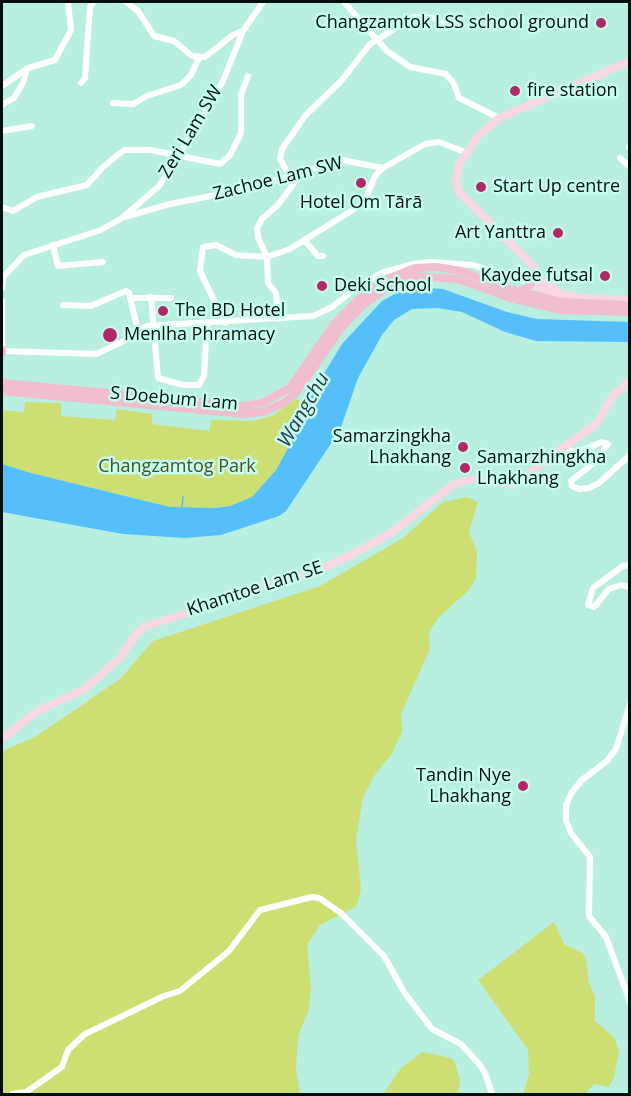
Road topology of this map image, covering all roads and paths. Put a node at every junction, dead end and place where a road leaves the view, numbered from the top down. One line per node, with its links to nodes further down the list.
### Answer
1 (68, 2): 11 (street)
2 (93, 2): 13 (street)
3 (126, 2): 9 (street)
4 (263, 2): 7 (street, Zeri Lam SW)
5 (344, 2): 8 (street)
6 (443, 26): 8 (street)
7 (243, 31): 9 (street); 21 (street, Zeri Lam SW)
8 (375, 39): 17 (street); 26 (street)
9 (199, 58): 15 (street)
10 (630, 61): 17 (main road)
11 (28, 68): 14 (street); 16 (street)
12 (248, 76): 21 (street)
13 (81, 84)
14 (2, 86)
15 (113, 104)
16 (2, 105)
17 (498, 118): 20 (main road)
18 (32, 126): 19 (street)
19 (2, 131)
20 (465, 152): 24 (street); 35 (main road)
21 (178, 156): 27 (street); 28 (street, Zeri Lam SW)
22 (620, 158): 23 (street)
23 (630, 166)
24 (383, 168): 25 (street, Zachoe Lam SW); 29 (street)
25 (302, 172): 26 (street, Zachoe Lam SW); 32 (street)
26 (290, 177): 28 (street, Zachoe Lam SW)
27 (2, 207)
28 (122, 218): 30 (street, Zeri Lam SW)
29 (304, 240): 31 (street); 32 (street)
30 (53, 245): 33 (street); 34 (street, Zeri Lam SW)
31 (323, 256)
32 (267, 257): 48 (street); 49 (street)
33 (103, 262)
34 (3, 275): 37 (street, Zeri Lam SW)
35 (534, 281): 38 (highway); 40 (highway); 43 (main road); 48 (street)
36 (486, 284): 38 (highway, S Doebum Lam); 47 (highway, S Doebum Lam); 55 (highway, S Doebum Lam); 56 (highway, S Doebum Lam)
37 (2, 288)
38 (519, 292): 40 (highway, S Doebum Lam)
39 (151, 297): 41 (street); 42 (street); 51 (street)
40 (537, 297): 46 (highway, S Doebum Lam)
41 (130, 298): 45 (street); 52 (street)
42 (171, 298)
43 (630, 300)
44 (2, 305): 53 (street)
45 (63, 305)
46 (630, 305)
47 (630, 312)
48 (278, 319): 49 (street)
49 (225, 322): 50 (street)
50 (207, 323): 51 (street); 51 (street)
51 (153, 325): 52 (street)
52 (138, 331): 53 (street)
53 (2, 351)
54 (630, 381): 57 (main road, Khamtoe Lam SE)
55 (2, 383)
56 (2, 391)
57 (563, 447): 58 (street); 62 (main road, Khamtoe Lam SE)
58 (630, 455)
59 (630, 565): 60 (street)
60 (630, 587)
61 (630, 704): 63 (street)
62 (2, 739)
63 (630, 1002)
64 (12, 1095): 65 (street)
65 (492, 1095)

